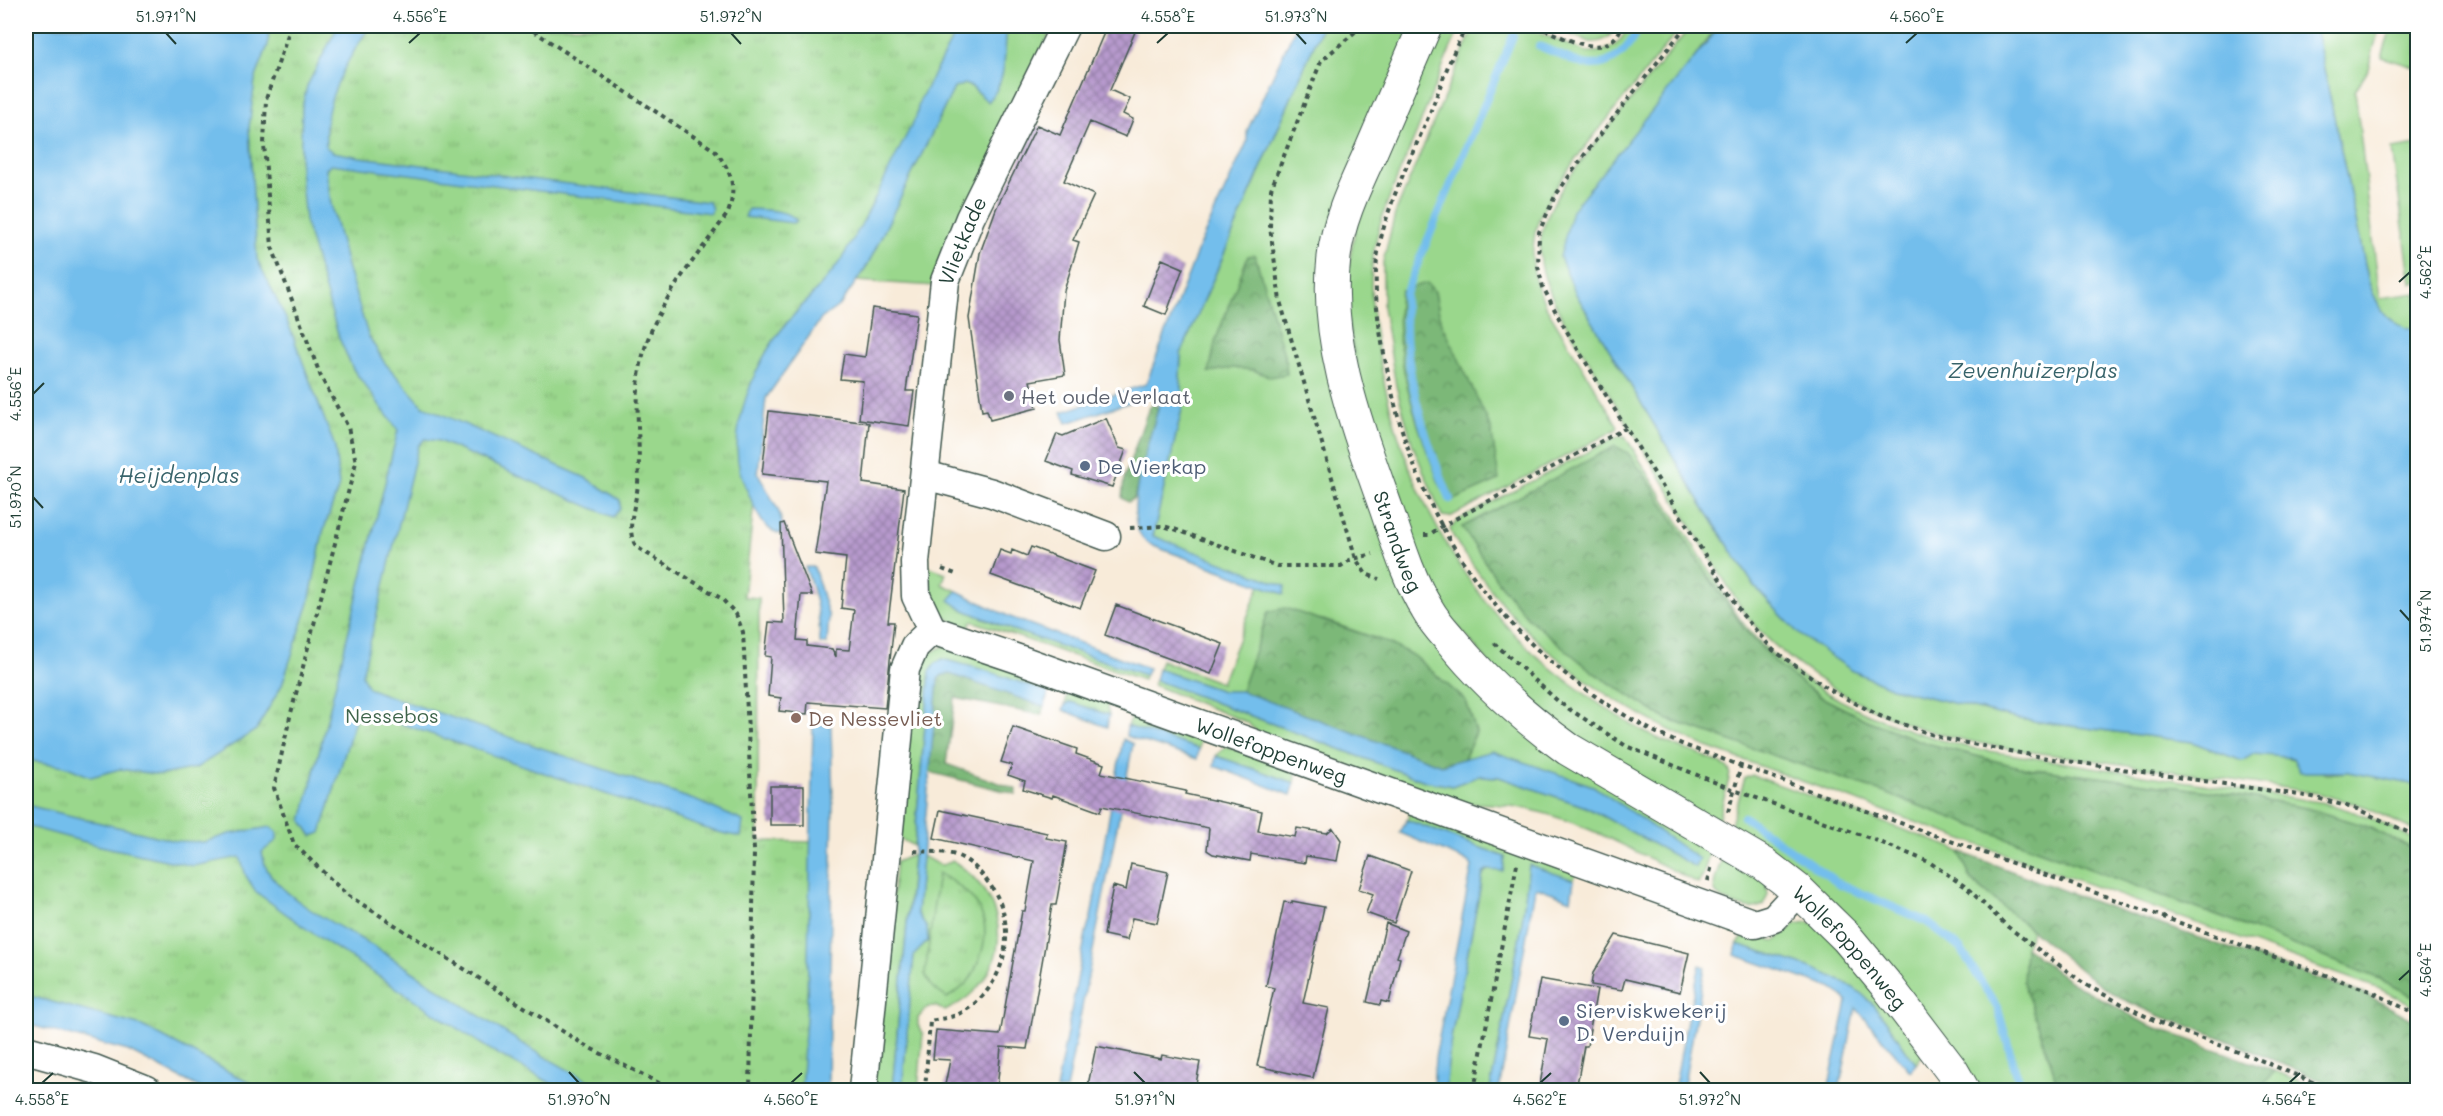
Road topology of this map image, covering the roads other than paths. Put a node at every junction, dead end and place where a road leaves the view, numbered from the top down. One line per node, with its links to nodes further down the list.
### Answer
1 (1065, 26): 3 (street, Vlietkade)
2 (1425, 26): 6 (street, Strandweg)
3 (925, 475): 4 (street); 5 (street, Vlietkade)
4 (1117, 532)
5 (932, 630): 6 (street, Wollefoppenweg); 9 (street)
6 (1798, 891): 10 (street, Wollefoppenweg)
7 (26, 1050): 8 (street)
8 (147, 1090)
9 (863, 1090)
10 (1963, 1090)

